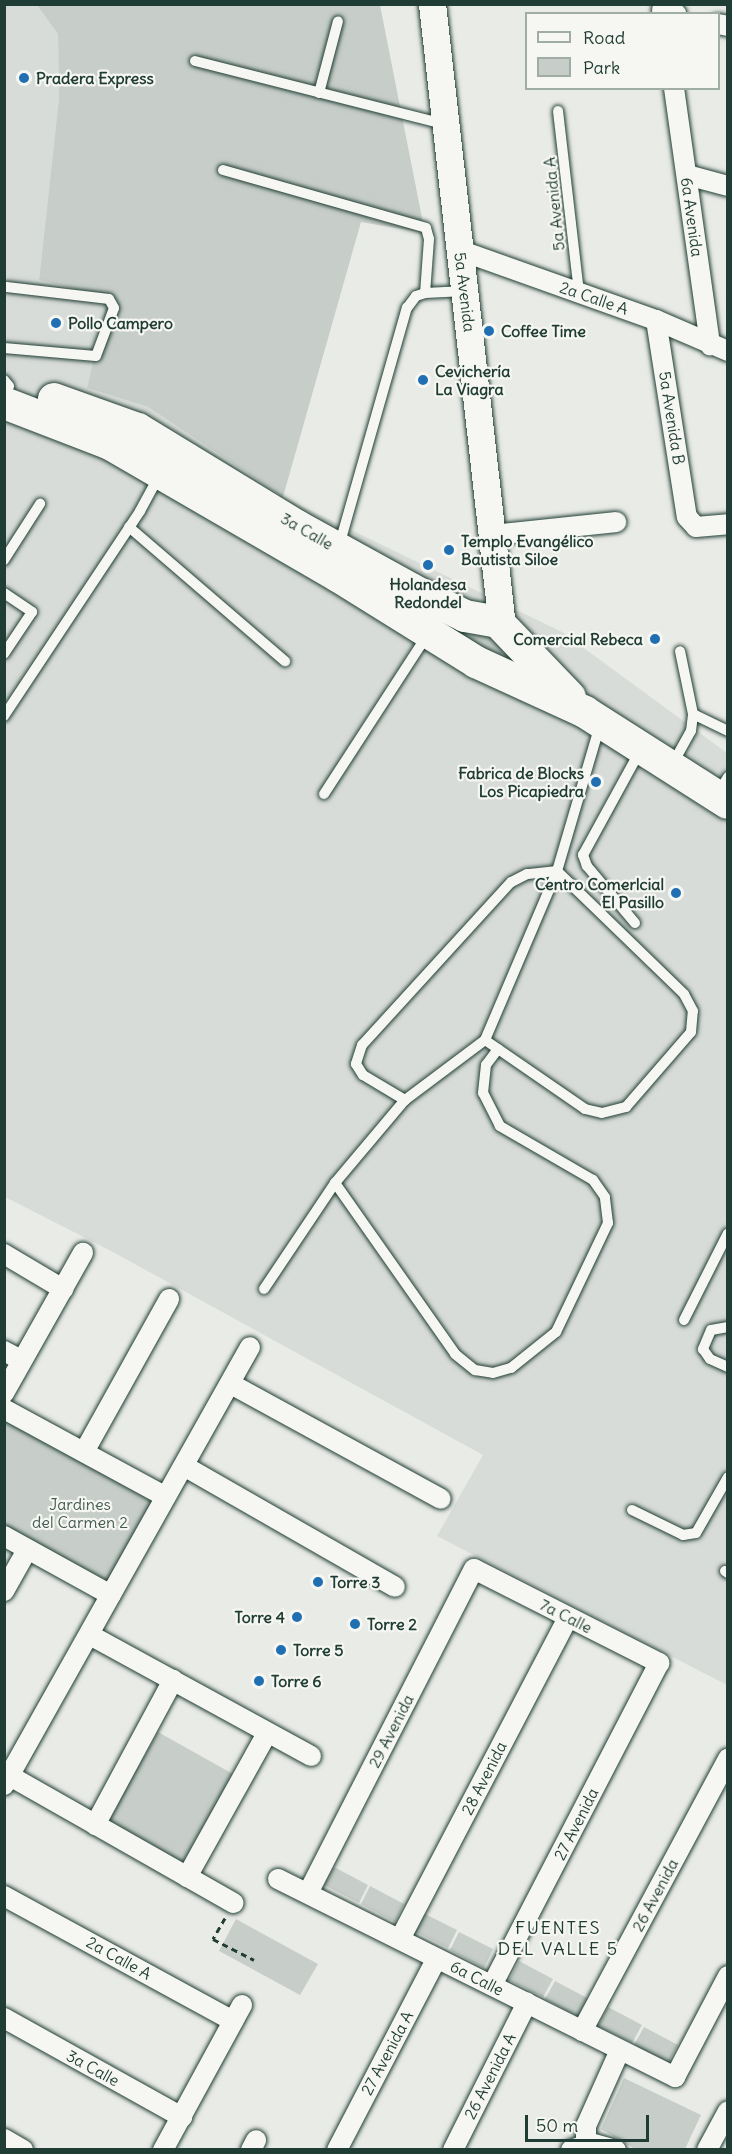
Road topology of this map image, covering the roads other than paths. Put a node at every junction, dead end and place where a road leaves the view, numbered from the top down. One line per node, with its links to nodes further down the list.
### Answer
1 (432, 4): 7 (main road, 5a Avenida)
2 (338, 21): 5 (lane)
3 (195, 61): 5 (lane)
4 (674, 90): 9 (street, 6a Avenida)
5 (319, 93): 7 (lane)
6 (558, 111): 15 (lane, 5a Avenida A)
7 (444, 124): 11 (main road, 5a Avenida)
8 (223, 170): 14 (lane)
9 (687, 175): 10 (street); 18 (street, 6a Avenida)
10 (728, 186)
11 (459, 250): 13 (main road, 5a Avenida); 15 (street, 2a Calle A)
12 (7, 287): 17 (lane)
13 (465, 291): 14 (lane); 25 (main road, 5a Avenida)
14 (425, 293): 26 (lane)
15 (579, 293): 16 (street, 2a Calle A)
16 (656, 320): 18 (street, 2a Calle A); 23 (street, 5a Avenida B)
17 (4, 348)
18 (719, 348)
19 (6, 388): 20 (main road, 3a Calle); 26 (main road, 3a Calle)
20 (160, 474): 24 (lane); 31 (main road, 3a Calle)
21 (40, 504): 27 (lane)
22 (616, 522): 25 (street)
23 (728, 524)
24 (129, 527): 35 (lane); 38 (lane)
25 (493, 535): 28 (main road, 5a Avenida)
26 (338, 549): 30 (main road, 3a Calle)
27 (4, 560)
28 (498, 579): 30 (main road); 32 (main road, 5a Avenida)
29 (4, 593): 34 (lane)
30 (452, 610): 32 (main road, 3a Calle)
31 (429, 631): 36 (main road, 3a Calle); 44 (lane)
32 (506, 631): 36 (main road); 39 (main road, 3a Calle)
33 (680, 651): 37 (lane)
34 (4, 654)
35 (285, 661)
36 (483, 664): 39 (main road, 3a Calle)
37 (693, 714): 40 (lane); 42 (lane)
38 (4, 716)
39 (593, 717): 41 (main road, 3a Calle); 45 (lane)
40 (728, 731)
41 (641, 748): 42 (main road, 3a Calle); 46 (lane)
42 (671, 767): 43 (main road, 3a Calle)
43 (724, 792)
44 (324, 795)
45 (557, 871): 47 (lane); 48 (lane); 49 (lane)
46 (635, 923)
47 (485, 1040): 48 (lane); 49 (lane)
48 (498, 1049): 50 (lane)
49 (405, 1100): 50 (lane)
50 (335, 1183): 55 (lane)
51 (728, 1233): 57 (lane)
52 (83, 1253): 54 (street)
53 (4, 1254): 54 (street)
54 (63, 1289): 60 (street)
55 (264, 1289)
56 (169, 1299): 65 (street)
57 (684, 1320)
58 (728, 1327): 61 (lane)
59 (250, 1347): 62 (street)
60 (13, 1355): 63 (street)
61 (728, 1367)
62 (231, 1384): 66 (street); 69 (street)
63 (4, 1393)
64 (4, 1409): 65 (street)
65 (84, 1452): 68 (street)
66 (184, 1466): 68 (street); 74 (street)
67 (728, 1477): 70 (lane)
68 (166, 1497): 76 (street)
69 (441, 1499)
70 (632, 1510)
71 (4, 1536): 72 (street)
72 (27, 1550): 75 (street); 76 (street)
73 (474, 1569): 77 (street, 7a Calle); 88 (street, 29 Avenida)
74 (395, 1587)
75 (4, 1591)
76 (111, 1595): 78 (street)
77 (568, 1617): 79 (street, 7a Calle); 91 (street, 28 Avenida)
78 (90, 1635): 80 (street); 84 (street)
79 (659, 1663): 94 (street, 27 Avenida)
80 (173, 1680): 81 (street); 85 (street)
81 (267, 1733): 82 (street); 86 (street)
82 (311, 1756)
83 (728, 1759): 97 (street, 26 Avenida)
84 (7, 1781): 85 (street)
85 (95, 1824): 86 (street)
86 (187, 1877): 90 (street)
87 (278, 1879): 88 (street, 6a Calle)
88 (308, 1893): 91 (street, 6a Calle)
89 (4, 1896): 100 (street, 2a Calle A)
90 (234, 1903)
91 (400, 1939): 92 (street, 6a Calle)
92 (437, 1958): 94 (street, 6a Calle); 103 (street, 27 Avenida A)
93 (728, 1976): 98 (street, 6a Calle)
94 (492, 1986): 95 (street, 6a Calle)
95 (527, 2003): 97 (street, 6a Calle); 106 (street, 26 Avenida A)
96 (4, 2018): 100 (street, 3a Calle)
97 (582, 2031): 98 (street, 6a Calle)
98 (620, 2050): 102 (street)
99 (728, 2111): 108 (street)
100 (182, 2117): 105 (street)
101 (4, 2139): 104 (street)
102 (579, 2147): 107 (street)
103 (337, 2149)
104 (23, 2150)
105 (163, 2150)
106 (453, 2150)
107 (616, 2150)
108 (707, 2150)

